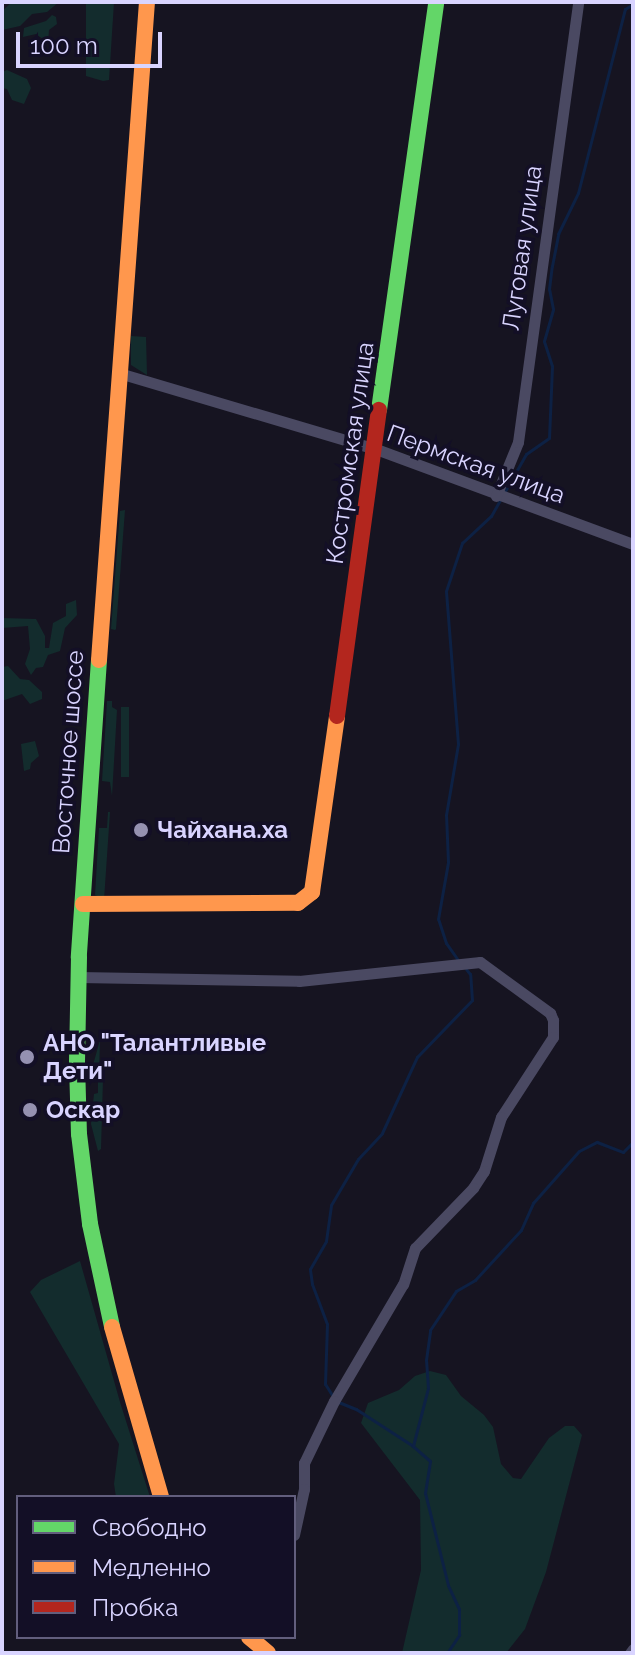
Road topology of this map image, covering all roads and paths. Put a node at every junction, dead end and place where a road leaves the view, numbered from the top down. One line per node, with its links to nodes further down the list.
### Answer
1 (147, 2): 4 (main road, Восточное шоссе)
2 (436, 2): 5 (main road, Костромская улица)
3 (578, 2): 6 (street, Луговая улица)
4 (119, 373): 5 (street, Пермская улица); 8 (main road, Восточное шоссе)
5 (376, 449): 6 (street, Пермская улица); 8 (main road, Костромская улица)
6 (496, 496): 7 (street, Пермская улица)
7 (632, 541)
8 (83, 904): 9 (main road, Восточное шоссе)
9 (78, 977): 10 (main road, Восточное шоссе); 11 (street)
10 (160, 1495)
11 (296, 1526)
12 (251, 1639): 13 (main road)
13 (268, 1653)

